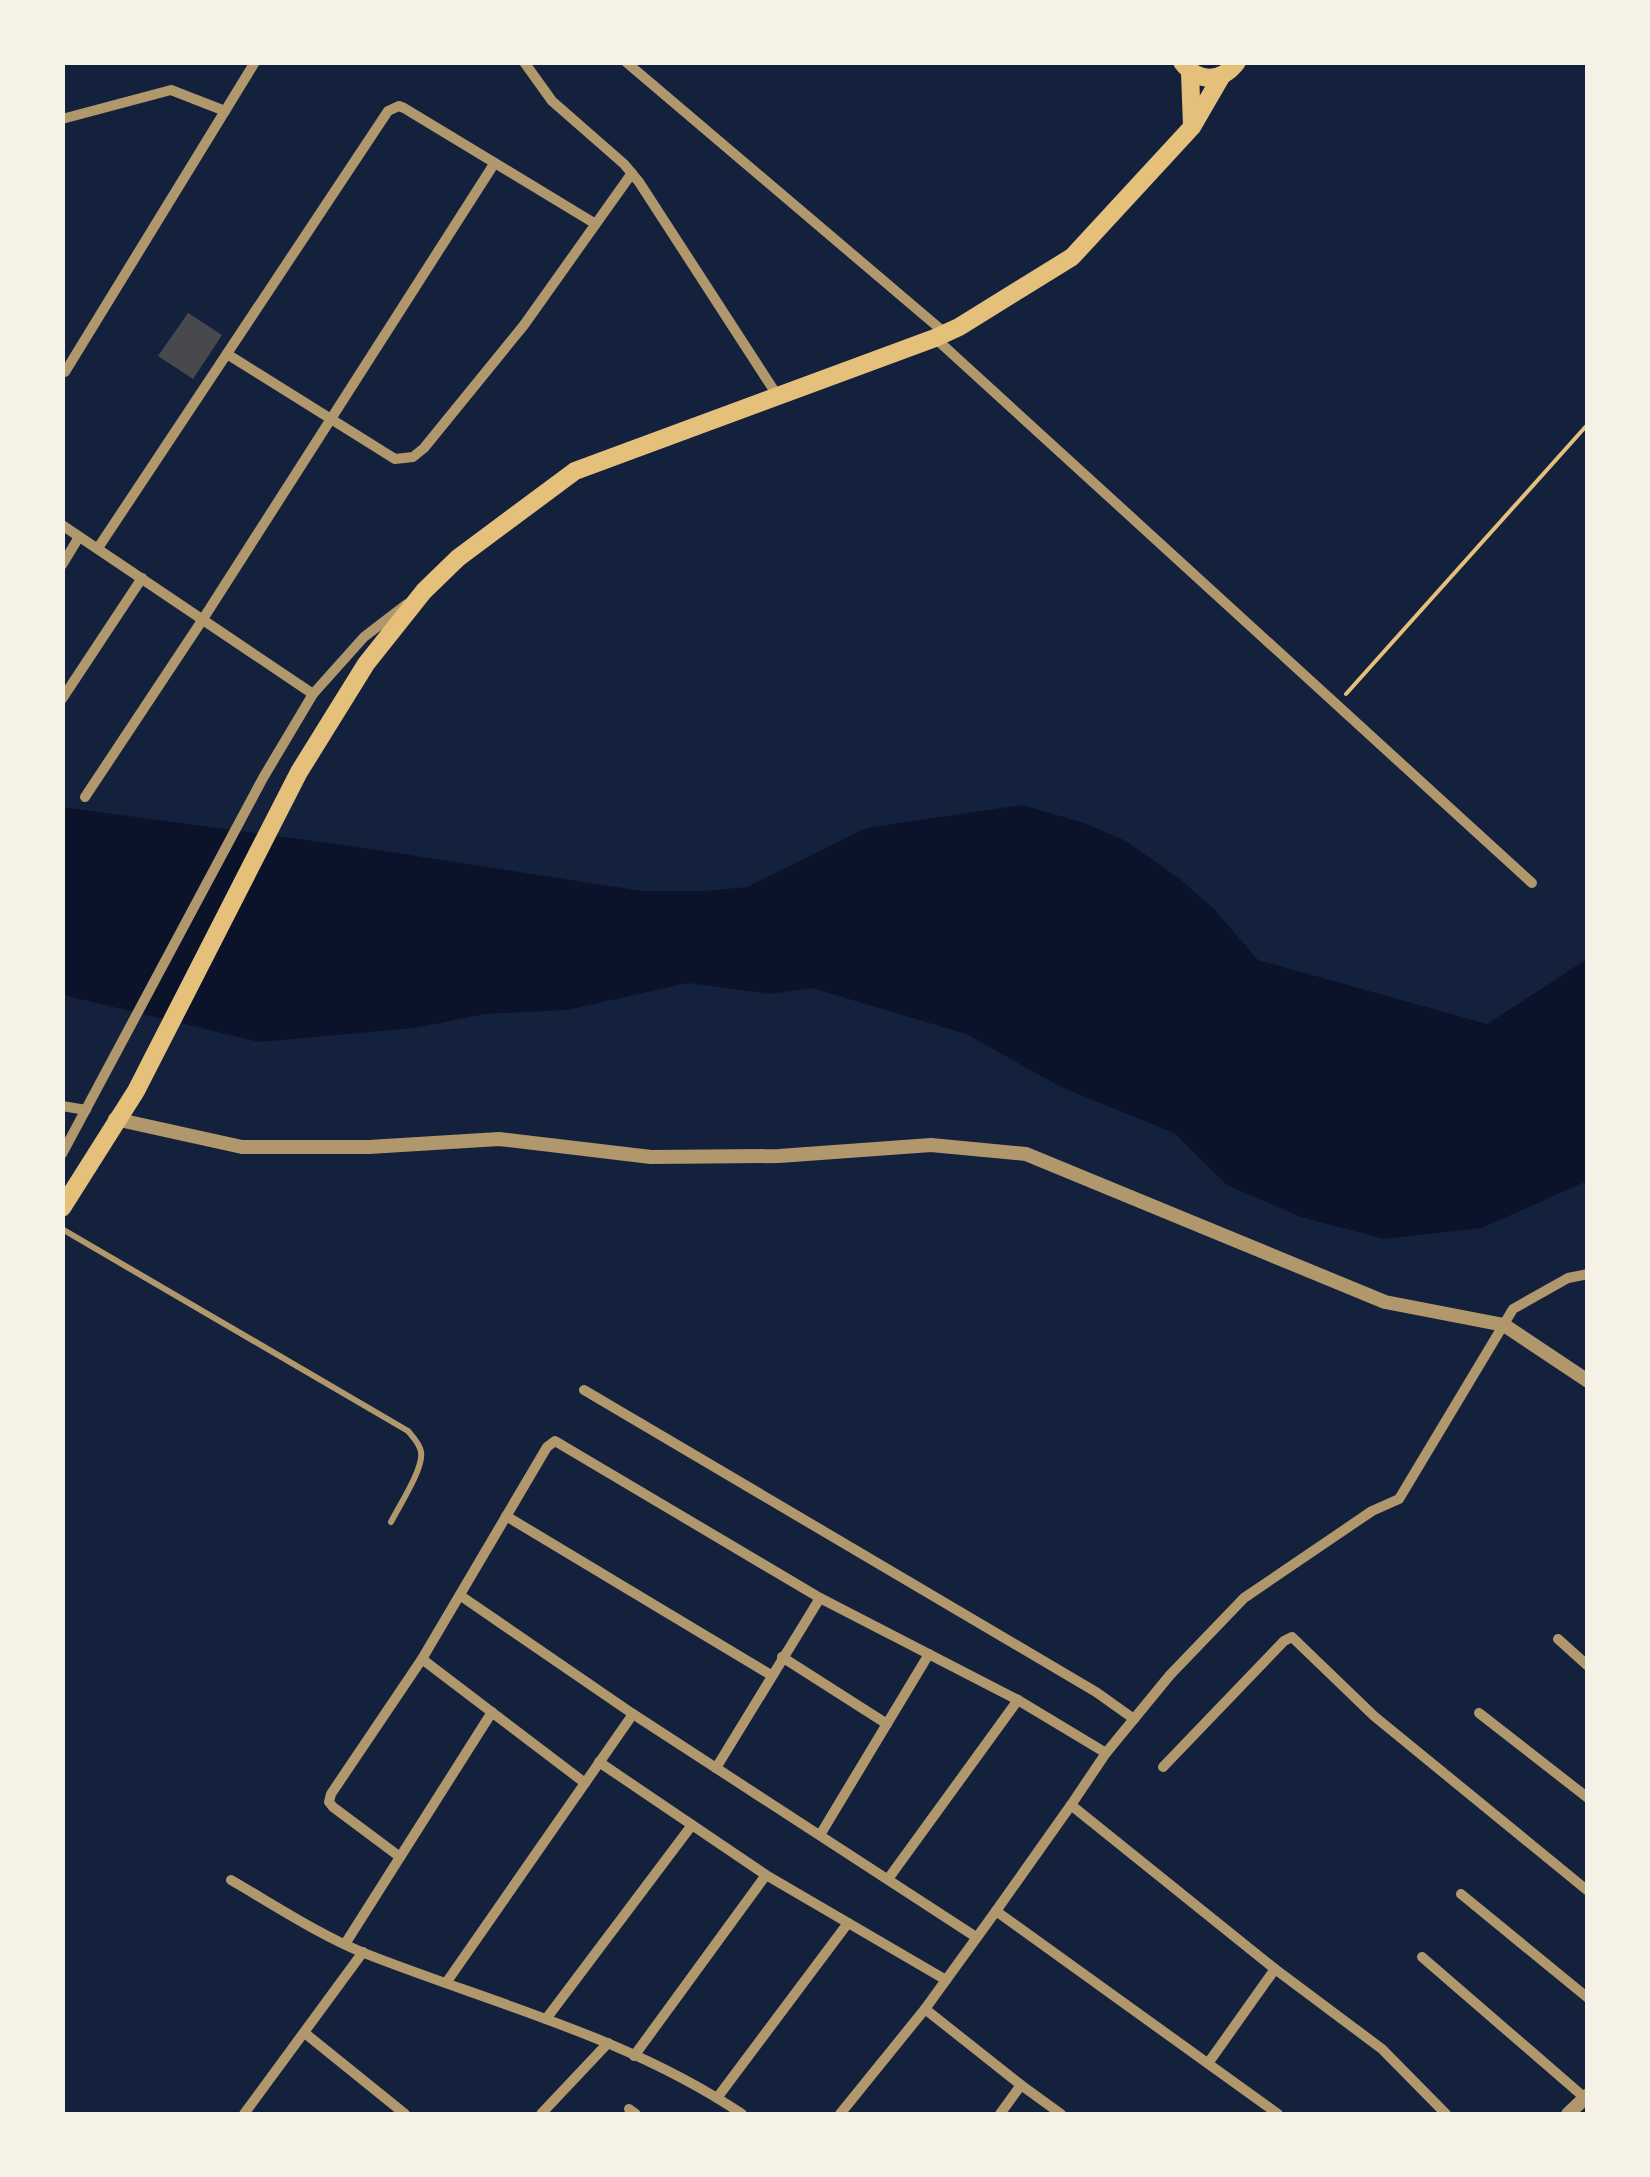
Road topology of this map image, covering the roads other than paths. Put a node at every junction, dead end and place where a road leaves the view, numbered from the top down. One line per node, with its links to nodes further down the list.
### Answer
1 (255, 62): 7 (street)
2 (524, 62): 11 (street)
3 (626, 62): 13 (street)
4 (1237, 62): 6 (main road)
5 (1186, 68): 6 (main road); 9 (main road)
6 (1221, 77): 9 (main road)
7 (225, 111): 8 (street); 15 (street)
8 (62, 119)
9 (1192, 127): 13 (main road)
10 (494, 164): 12 (street); 14 (street); 17 (street)
11 (632, 173): 12 (street); 16 (street)
12 (594, 223): 17 (street)
13 (940, 336): 16 (main road); 28 (street)
14 (227, 354): 17 (street); 20 (street)
15 (63, 373)
16 (777, 394): 23 (main road)
17 (330, 419): 24 (street)
18 (62, 525): 19 (street)
19 (80, 536): 20 (street); 21 (street)
20 (98, 548): 22 (street)
21 (62, 565)
22 (142, 578): 24 (street); 26 (street)
23 (424, 591): 25 (street); 31 (main road)
24 (202, 620): 25 (street); 27 (street)
25 (313, 694): 30 (street)
26 (62, 698)
27 (85, 796)
28 (1532, 883)
29 (62, 1106): 30 (street)
30 (86, 1110): 32 (street)
31 (115, 1119): 33 (main road); 36 (street)
32 (62, 1154)
33 (62, 1208)
34 (62, 1229): 40 (lane)
35 (1588, 1274): 36 (street)
36 (1504, 1324): 37 (street); 53 (street)
37 (1588, 1381)
38 (584, 1390): 53 (street)
39 (506, 1516): 41 (street); 42 (street); 48 (street)
40 (391, 1522)
41 (461, 1596): 46 (street); 52 (street)
42 (820, 1598): 44 (street); 45 (street)
43 (1558, 1639): 47 (street)
44 (929, 1654): 49 (street); 54 (street)
45 (782, 1657): 48 (street); 54 (street)
46 (422, 1658): 50 (street); 64 (street)
47 (1588, 1666)
48 (771, 1675): 58 (street)
49 (1018, 1700): 55 (street); 66 (street)
50 (492, 1712): 59 (street); 64 (street)
51 (1480, 1712): 60 (street)
52 (633, 1714): 56 (street); 58 (street)
53 (1134, 1719): 55 (street)
54 (887, 1724): 63 (street)
55 (1106, 1752): 61 (street)
56 (599, 1762): 59 (street); 62 (street)
57 (1162, 1767): 68 (street)
58 (716, 1768): 63 (street)
59 (585, 1783): 78 (street)
60 (1588, 1798)
61 (1072, 1805): 70 (street); 76 (street)
62 (692, 1825): 65 (street); 81 (street)
63 (820, 1836): 66 (street)
64 (400, 1857): 73 (street)
65 (766, 1875): 71 (street); 84 (street)
66 (888, 1879): 72 (street)
67 (231, 1880): 73 (street)
68 (1588, 1891)
69 (1461, 1894): 79 (street)
70 (996, 1911): 72 (street); 85 (street)
71 (848, 1923): 77 (street); 88 (street)
72 (976, 1937): 77 (street)
73 (345, 1944): 74 (street)
74 (363, 1952): 78 (street); 82 (street)
75 (1422, 1957): 87 (street)
76 (1275, 1969): 85 (street); 97 (street)
77 (946, 1980): 80 (street)
78 (446, 1982): 81 (street)
79 (1588, 1998)
80 (925, 2009): 86 (street); 93 (street)
81 (546, 2019): 83 (street)
82 (306, 2034): 89 (street); 90 (street)
83 (608, 2043): 84 (street); 91 (street)
84 (634, 2056): 88 (street)
85 (1209, 2062): 96 (street)
86 (1021, 2085): 94 (street); 95 (street)
87 (1586, 2096): 98 (street)
88 (717, 2098): 92 (street)
89 (244, 2114)
90 (404, 2114)
91 (540, 2114)
92 (742, 2114)
93 (840, 2114)
94 (1000, 2114)
95 (1060, 2114)
96 (1278, 2114)
97 (1446, 2114)
98 (1568, 2114)

